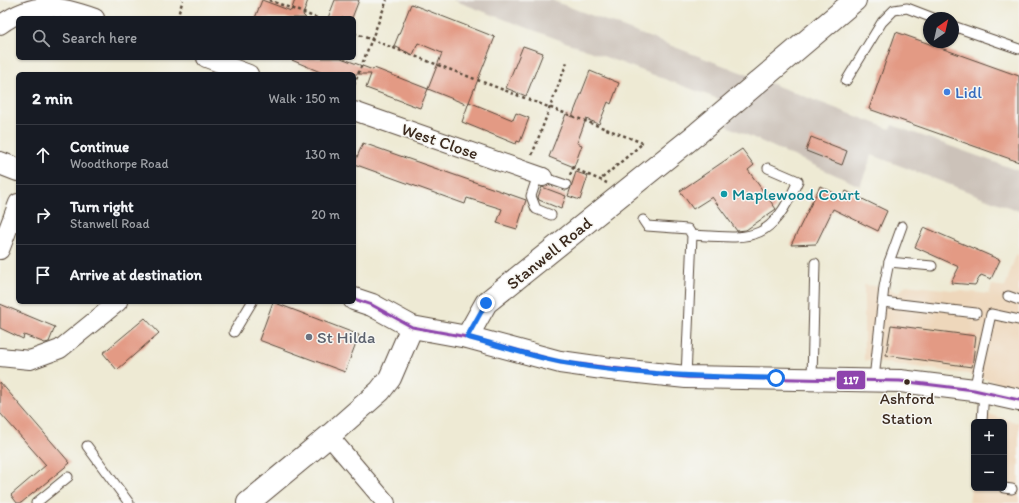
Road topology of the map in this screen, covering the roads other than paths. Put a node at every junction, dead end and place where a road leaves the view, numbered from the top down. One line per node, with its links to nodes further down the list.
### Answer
1 (855, 0): 36 (street, Stanwell Road)
2 (52, 3): 4 (street); 5 (street)
3 (923, 14): 10 (lane)
4 (89, 16)
5 (0, 25)
6 (959, 28): 7 (lane)
7 (1019, 49)
8 (211, 60): 9 (street)
9 (244, 72)
10 (846, 81)
11 (356, 112): 15 (street, West Close)
12 (0, 163): 14 (street)
13 (768, 168): 21 (lane)
14 (16, 169)
15 (535, 170): 16 (lane); 18 (lane)
16 (566, 185)
17 (16, 208): 22 (street)
18 (551, 215)
19 (643, 220): 21 (lane)
20 (902, 226): 23 (lane)
21 (692, 235): 38 (lane)
22 (1, 246)
23 (889, 262): 25 (lane); 29 (lane)
24 (815, 263): 39 (lane)
25 (932, 266)
26 (1008, 296): 28 (lane)
27 (356, 300): 34 (street)
28 (1019, 300)
29 (883, 302): 32 (lane); 40 (lane)
30 (116, 304): 37 (street)
31 (251, 304): 35 (lane)
32 (976, 313)
33 (1019, 320): 41 (lane)
34 (412, 327): 36 (street); 44 (street)
35 (234, 332)
36 (467, 337): 38 (street)
37 (0, 357)
38 (686, 377): 39 (street)
39 (812, 378): 40 (street)
40 (874, 379): 41 (street)
41 (979, 391): 42 (street); 43 (lane)
42 (1019, 400)
43 (982, 419)
44 (329, 436): 49 (street); 50 (street)
45 (87, 446): 48 (lane)
46 (68, 477): 47 (lane)
47 (36, 503)
48 (129, 503)
49 (248, 503)
50 (386, 503)

